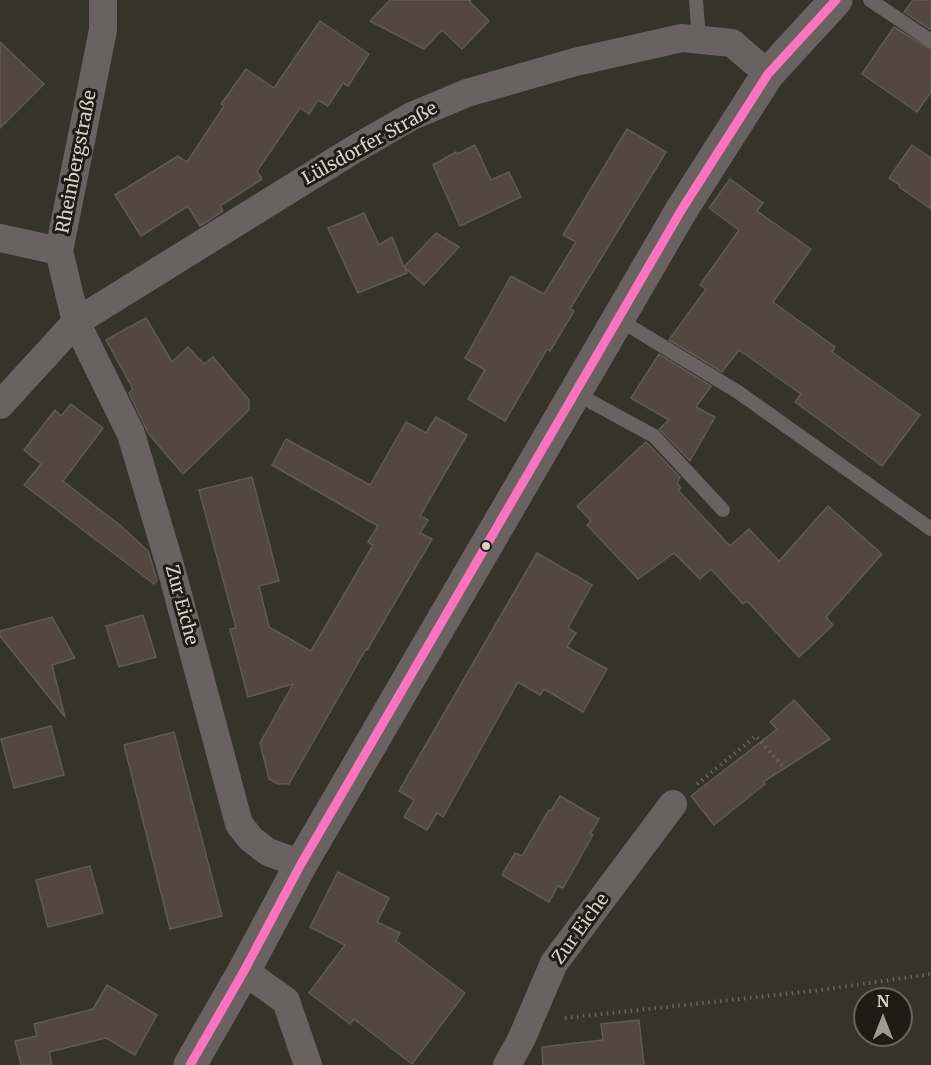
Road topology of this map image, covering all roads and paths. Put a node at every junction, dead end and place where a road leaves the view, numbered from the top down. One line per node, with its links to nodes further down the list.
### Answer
1 (103, 0): 9 (street, Rheinbergstraße)
2 (696, 0): 5 (lane)
3 (836, 0): 7 (street)
4 (870, 0): 6 (lane)
5 (699, 39): 7 (street, Lülsdorfer Straße); 11 (street, Lülsdorfer Straße)
6 (931, 41)
7 (768, 74): 10 (street)
8 (0, 238): 9 (street)
9 (59, 250): 11 (street, Rheinbergstraße)
10 (618, 319): 12 (street); 15 (lane)
11 (76, 322): 13 (street, Lülsdorfer Straße); 18 (street, Zur Eiche)
12 (575, 393): 14 (lane); 18 (street)
13 (0, 405)
14 (723, 510)
15 (931, 529)
16 (785, 769): 17 (path)
17 (673, 804): 21 (street, Zur Eiche)
18 (301, 864): 19 (street)
19 (244, 971): 22 (street); 23 (street)
20 (931, 974): 21 (path)
21 (521, 1040): 24 (street, Zur Eiche)
22 (190, 1065)
23 (308, 1065)
24 (507, 1065)

